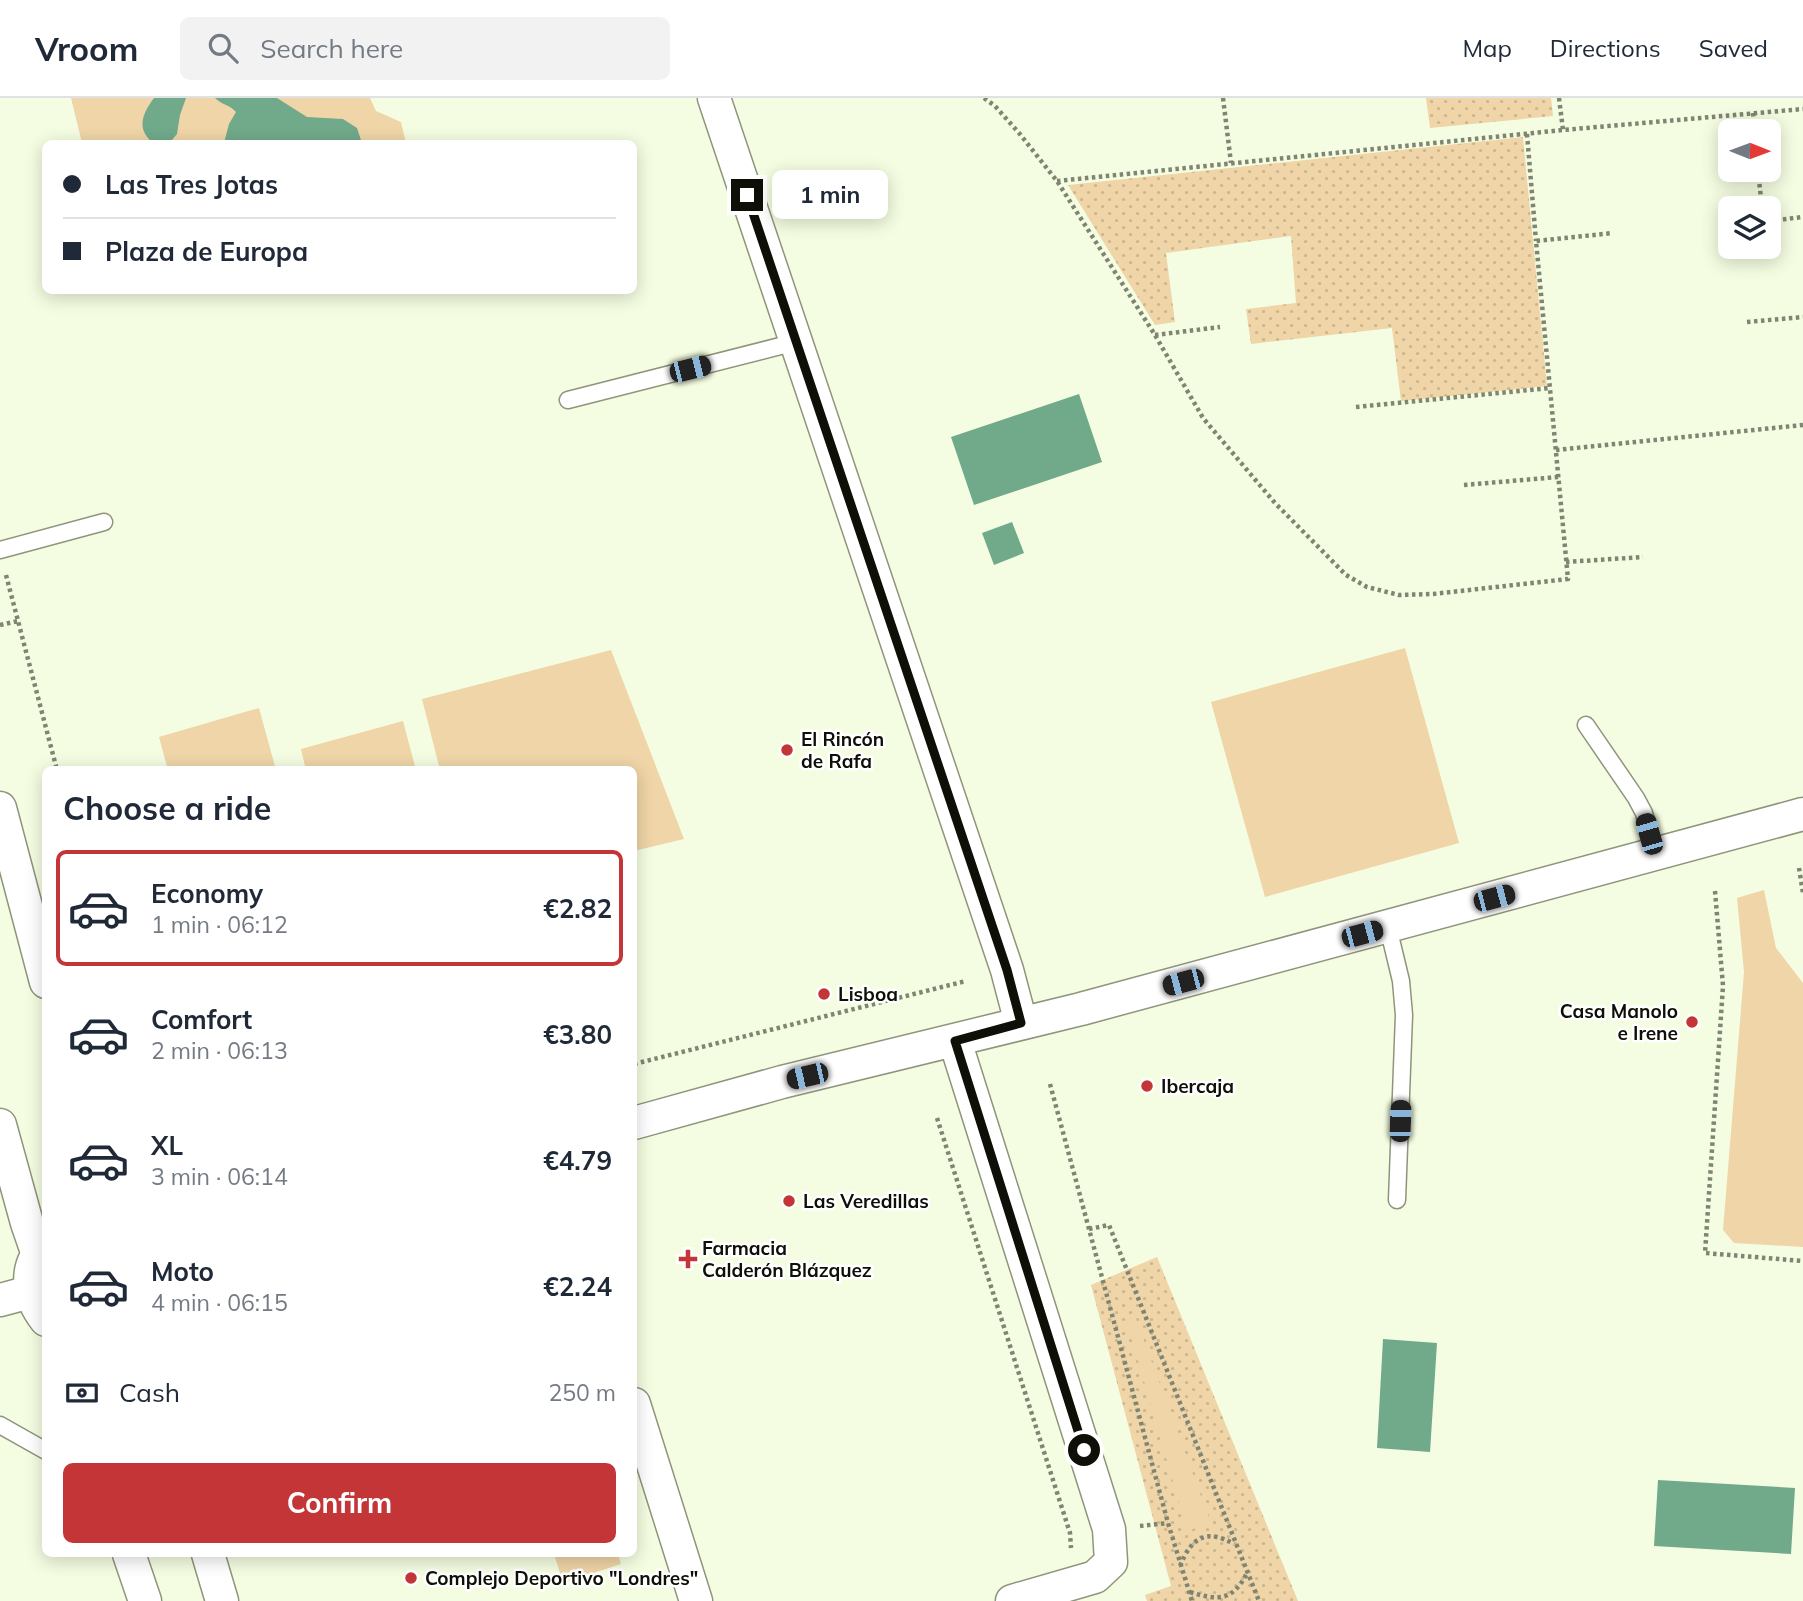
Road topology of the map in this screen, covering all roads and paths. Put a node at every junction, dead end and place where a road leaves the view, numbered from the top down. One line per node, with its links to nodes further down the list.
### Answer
1 (714, 98): 20 (street)
2 (984, 98): 11 (path)
3 (1223, 98): 10 (path)
4 (1559, 98): 8 (path)
5 (1803, 108): 6 (path)
6 (1753, 113): 7 (path); 8 (path)
7 (1754, 119)
8 (1563, 130): 9 (path)
9 (1527, 134): 10 (path); 15 (path)
10 (1231, 163): 11 (path)
11 (1057, 181): 19 (path)
12 (1803, 218): 13 (path)
13 (1781, 220)
14 (1613, 233): 15 (path)
15 (1536, 241): 21 (path)
16 (1803, 317): 17 (path)
17 (1747, 322)
18 (1220, 327): 19 (path)
19 (1155, 335): 31 (path)
20 (796, 342): 22 (lane); 46 (street)
21 (1550, 388): 23 (path); 25 (path)
22 (568, 400)
23 (1356, 407)
24 (1803, 425): 25 (path)
25 (1556, 450): 26 (path)
26 (1558, 477): 27 (path); 31 (path)
27 (1464, 485)
28 (104, 523): 29 (lane)
29 (0, 550)
30 (1643, 557): 31 (path)
31 (1566, 562)
32 (4, 568): 33 (path)
33 (18, 621): 34 (path); 36 (path)
34 (0, 625)
35 (1586, 725): 39 (lane)
36 (56, 766)
37 (0, 808): 44 (street)
38 (1803, 814): 39 (street)
39 (1655, 854): 43 (street)
40 (1799, 868): 42 (path)
41 (1715, 891): 56 (path)
42 (1803, 894)
43 (1388, 927): 46 (street); 53 (lane)
44 (42, 967)
45 (966, 981): 48 (path)
46 (1021, 1023): 47 (street)
47 (955, 1041): 51 (street); 72 (street)
48 (637, 1063)
49 (1050, 1084): 54 (path)
50 (937, 1118): 63 (path)
51 (637, 1122)
52 (0, 1125): 55 (street)
53 (1398, 1200)
54 (1089, 1229): 62 (path); 66 (path)
55 (41, 1248): 57 (street)
56 (1803, 1261)
57 (15, 1296): 58 (street)
58 (42, 1315)
59 (637, 1414): 71 (street)
60 (0, 1425): 61 (lane)
61 (42, 1449)
62 (1235, 1544): 66 (path); 67 (path)
63 (1063, 1554)
64 (130, 1557): 69 (street)
65 (209, 1557): 70 (street)
66 (1180, 1566): 68 (path)
67 (1247, 1573): 68 (path); 74 (path)
68 (1189, 1592): 73 (path)
69 (145, 1601)
70 (222, 1601)
71 (696, 1601)
72 (1012, 1601)
73 (1192, 1601)
74 (1259, 1601)

